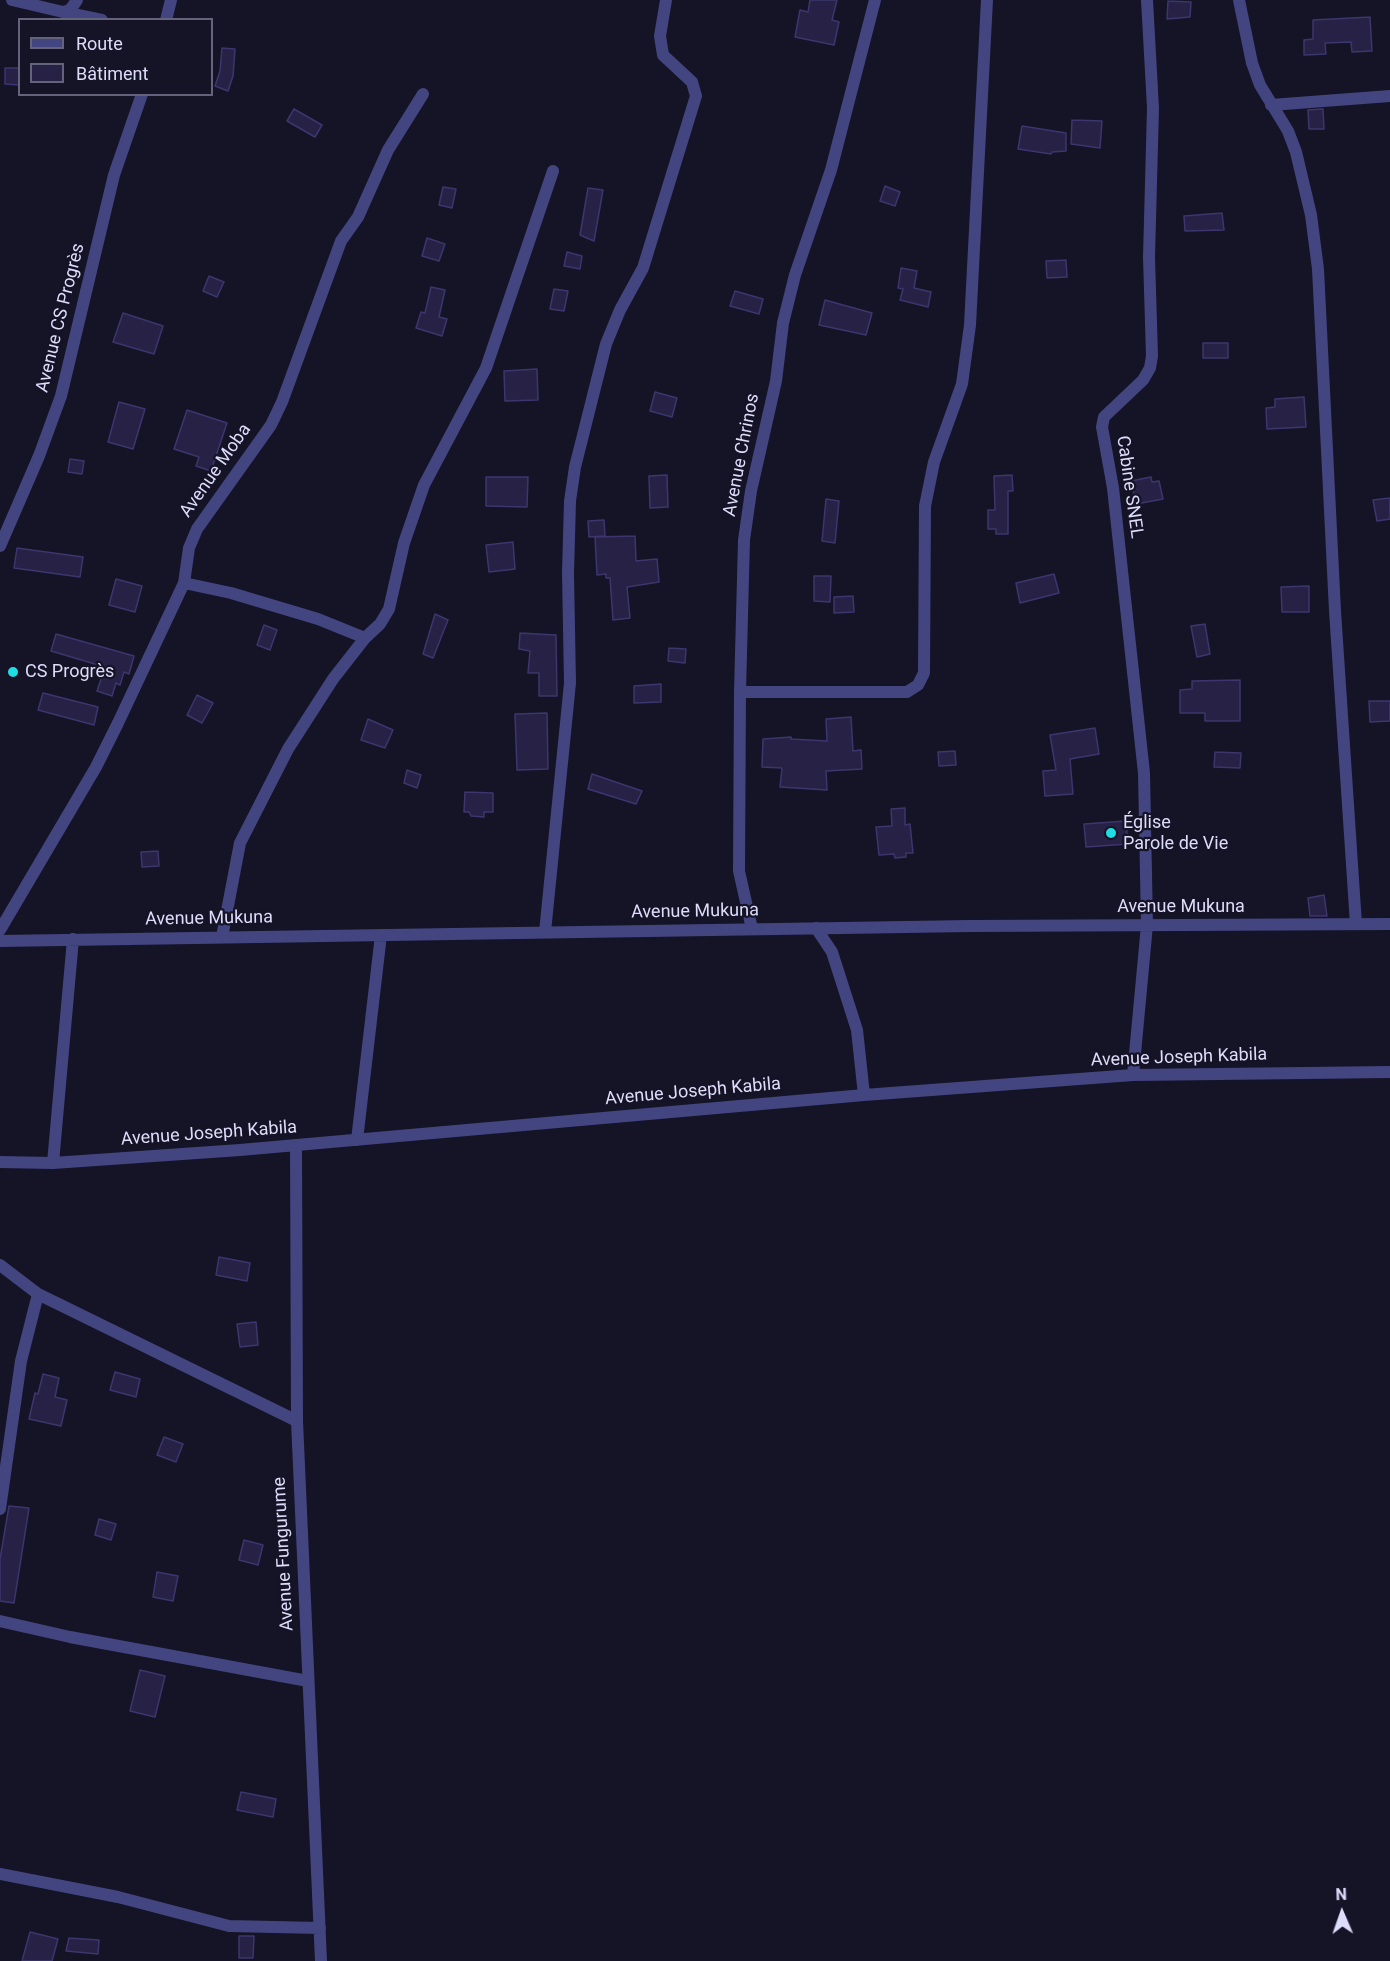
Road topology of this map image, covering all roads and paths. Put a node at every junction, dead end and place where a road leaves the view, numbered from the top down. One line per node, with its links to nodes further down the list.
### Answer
1 (12, 0): 9 (street)
2 (76, 0): 9 (street)
3 (171, 0): 11 (street)
4 (666, 0): 27 (street)
5 (875, 0): 20 (street, Avenue Chrinos)
6 (987, 0): 20 (street)
7 (1147, 0): 23 (street, Cabine SNEL)
8 (1239, 0): 15 (street)
9 (63, 12): 10 (street)
10 (92, 18)
11 (166, 18)
12 (423, 94): 18 (street, Avenue Moba)
13 (141, 96): 17 (street, Avenue CS Progrès)
14 (1390, 96): 15 (street)
15 (1271, 105): 21 (street)
16 (553, 171): 19 (street)
17 (0, 546)
18 (184, 583): 19 (street); 26 (street, Avenue Moba)
19 (364, 638): 29 (street)
20 (740, 692): 25 (street, Avenue Chrinos)
21 (1356, 924): 22 (street, Avenue Mukuna); 23 (street, Avenue Mukuna)
22 (1390, 924)
23 (1147, 925): 24 (street, Avenue Mukuna); 33 (street, Cabine SNEL)
24 (816, 928): 25 (street, Avenue Mukuna); 34 (street)
25 (752, 929): 27 (street, Avenue Mukuna)
26 (0, 930)
27 (545, 932): 28 (street, Avenue Mukuna)
28 (381, 935): 29 (street, Avenue Mukuna); 35 (street)
29 (222, 937): 30 (street, Avenue Mukuna)
30 (73, 939): 31 (street, Avenue Mukuna); 38 (street)
31 (0, 941)
32 (1390, 1072): 33 (street, Avenue Joseph Kabila)
33 (1133, 1075): 34 (street, Avenue Joseph Kabila)
34 (864, 1095): 35 (street, Avenue Joseph Kabila)
35 (357, 1140): 36 (street, Avenue Joseph Kabila)
36 (296, 1145): 38 (street, Avenue Joseph Kabila); 41 (street, Avenue Fungurume)
37 (0, 1162): 38 (street, Avenue Joseph Kabila)
38 (53, 1163)
39 (0, 1265): 40 (street)
40 (38, 1294): 41 (street); 42 (street)
41 (297, 1422): 44 (street, Avenue Fungurume)
42 (0, 1509)
43 (0, 1621): 44 (street)
44 (308, 1681): 46 (street, Avenue Fungurume)
45 (0, 1874): 46 (street)
46 (320, 1928): 47 (street, Avenue Fungurume)
47 (321, 1961)

